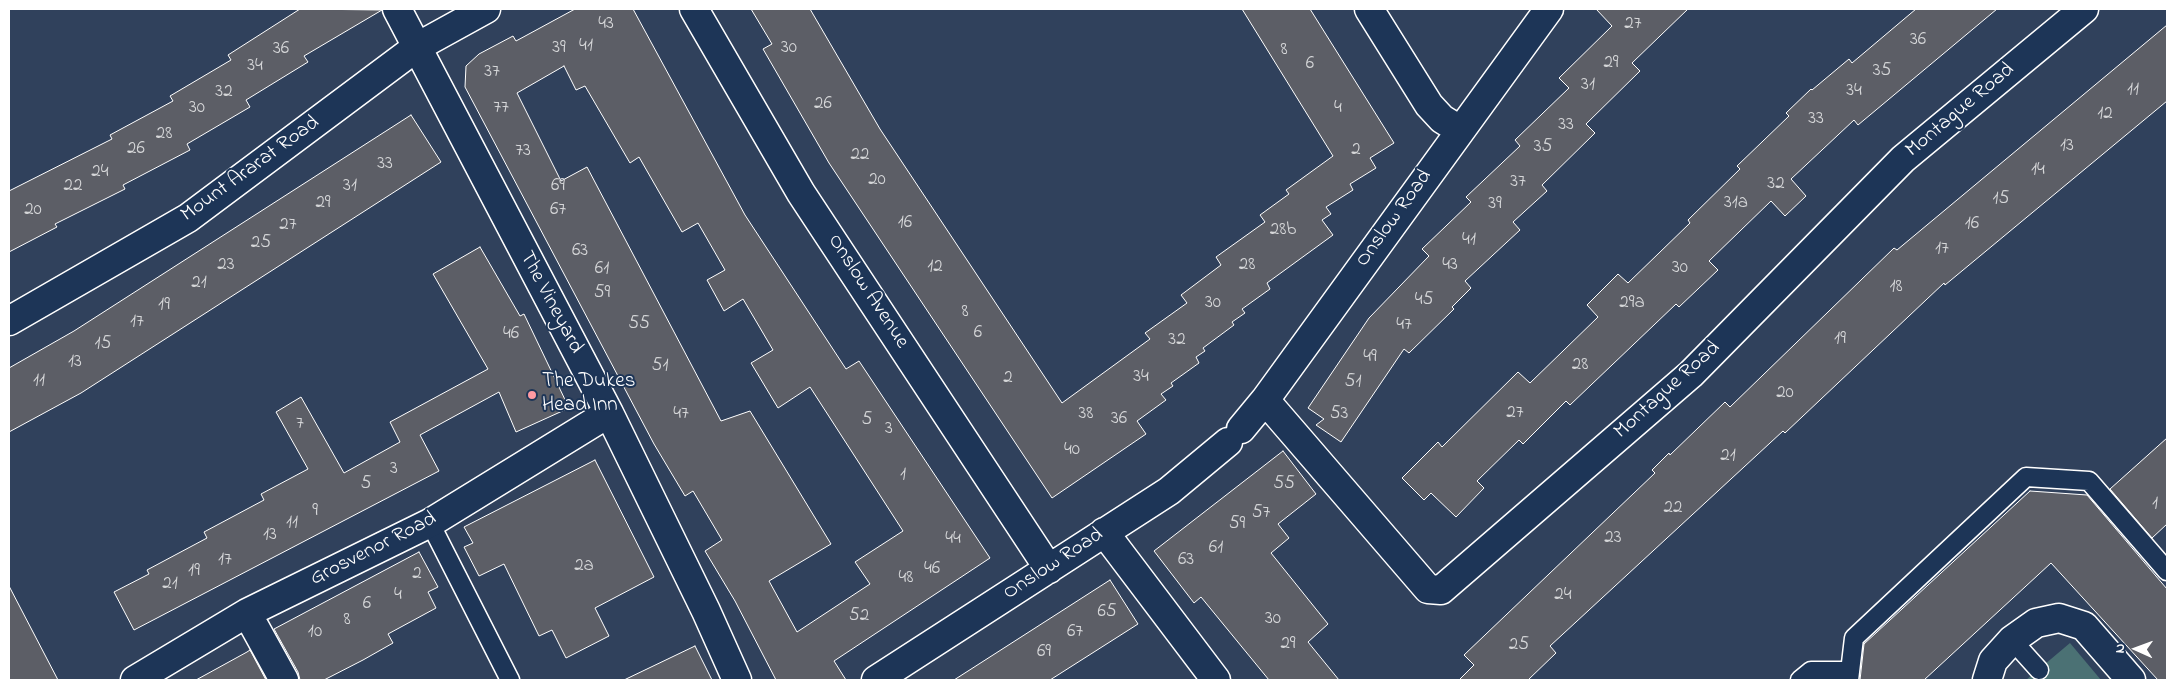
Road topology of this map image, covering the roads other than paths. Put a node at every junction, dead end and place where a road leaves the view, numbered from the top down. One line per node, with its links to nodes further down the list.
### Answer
1 (397, 9): 7 (street, The Vineyard)
2 (486, 9): 7 (street, Mount Ararat Road)
3 (694, 9): 14 (street, Onslow Avenue)
4 (1370, 9): 8 (street)
5 (1549, 9): 8 (street, Onslow Road)
6 (2084, 9): 10 (street, Montague Road)
7 (417, 47): 9 (street, Mount Ararat Road); 11 (street, The Vineyard)
8 (1460, 130): 10 (street, Onslow Road)
9 (9, 321)
10 (1265, 400): 13 (street, Onslow Road)
11 (609, 413): 12 (street, Grosvenor Road); 23 (street, The Vineyard)
12 (430, 523): 16 (street, Grosvenor Road); 22 (lane)
13 (1104, 532): 14 (street, Onslow Road); 25 (street)
14 (1049, 569): 24 (street, Onslow Road)
15 (2167, 571): 19 (lane)
16 (247, 613): 20 (street, Grosvenor Road); 21 (street)
17 (2012, 640): 18 (lane); 27 (street); 28 (street)
18 (2039, 670)
19 (1849, 676): 26 (lane)
20 (135, 680)
21 (284, 680)
22 (510, 680)
23 (737, 680)
24 (876, 680)
25 (1216, 680)
26 (1800, 680)
27 (1988, 680)
28 (2131, 680)

